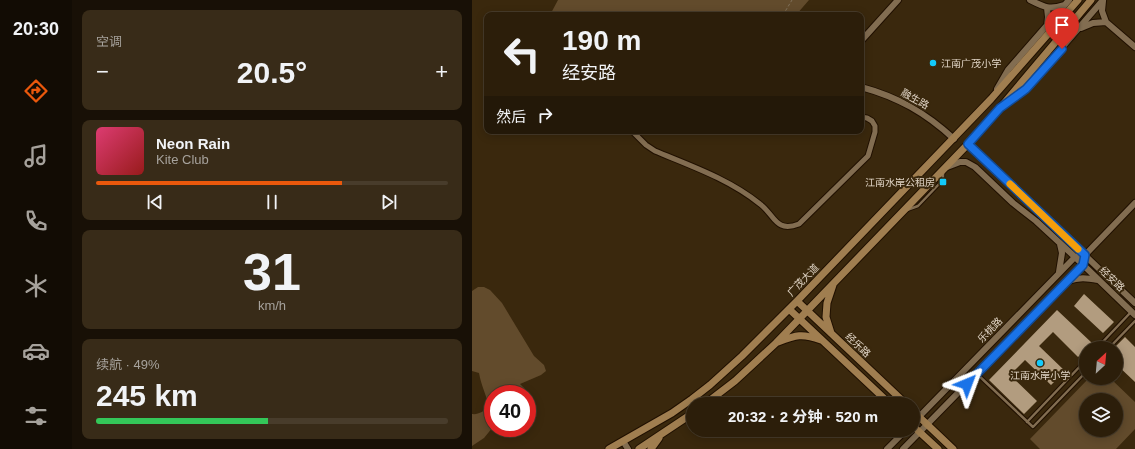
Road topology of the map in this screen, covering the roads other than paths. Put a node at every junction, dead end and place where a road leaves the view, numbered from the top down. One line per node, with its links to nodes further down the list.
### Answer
1 (898, 0): 12 (street)
2 (1030, 0): 8 (street)
3 (1069, 0): 7 (street, 广茂大道)
4 (1078, 0): 15 (main road, 广茂大道)
5 (1091, 0): 16 (main road)
6 (1103, 0): 9 (street); 11 (street)
7 (1064, 5): 8 (street); 10 (street, 广茂大道)
8 (1046, 8): 10 (street)
9 (1106, 22): 11 (street); 13 (street)
10 (1047, 26): 15 (street, 广茂大道)
11 (1079, 29): 16 (street)
12 (864, 38)
13 (1135, 47)
14 (864, 88): 19 (street, 融生路)
15 (991, 99): 19 (main road, 广茂大道)
16 (1000, 108): 20 (main road)
17 (864, 118): 18 (street)
18 (635, 134)
19 (954, 139): 23 (main road, 广茂大道)
20 (968, 144): 21 (main road); 26 (street, 经安路)
21 (944, 168): 24 (street, 经安路); 25 (main road)
22 (1135, 203): 26 (street)
23 (858, 238): 25 (main road); 33 (main road, 广茂大道)
24 (1060, 243): 27 (street, 经安路); 29 (street)
25 (868, 248): 32 (main road)
26 (1085, 255): 27 (street); 28 (street); 34 (street, 经安路)
27 (1075, 257): 28 (street, 经安路); 29 (street, 乐桃路)
28 (1083, 265): 30 (street, 经安路); 31 (street, 乐桃路)
29 (1059, 274): 51 (street, 乐桃路)
30 (1098, 280): 31 (street); 37 (street, 经安路)
31 (1067, 282): 46 (street, 乐桃路)
32 (834, 283): 36 (main road); 40 (main road)
33 (797, 302): 35 (main road, 广茂大道); 36 (main road, 经乐路)
34 (1135, 303)
35 (789, 309): 38 (main road, 经乐路); 60 (main road, 广茂大道)
36 (807, 311): 38 (main road); 40 (main road, 经乐路)
37 (1133, 313): 42 (lane)
38 (800, 318): 41 (main road, 经乐路); 44 (main road)
39 (1135, 321): 43 (lane)
40 (831, 334): 50 (main road, 经乐路)
41 (824, 341): 44 (main road); 49 (main road, 经乐路)
42 (1104, 341)
43 (1116, 341)
44 (776, 343): 48 (main road)
45 (1079, 367): 54 (lane)
46 (977, 374): 54 (lane); 55 (street, 乐桃路)
47 (1079, 379): 54 (lane)
48 (714, 397)
49 (883, 397)
50 (898, 397)
51 (920, 416)
52 (686, 418): 57 (main road)
53 (920, 418): 55 (main road)
54 (1027, 422)
55 (927, 424): 56 (street, 乐桃路); 68 (main road)
56 (920, 432): 67 (main road)
57 (661, 435): 63 (main road); 64 (main road)
58 (899, 437): 65 (street)
59 (915, 437): 66 (street, 乐桃路)
60 (620, 445): 61 (main road, 广茂大道); 62 (street)
61 (609, 449)
62 (628, 449)
63 (638, 449)
64 (651, 449)
65 (887, 449)
66 (903, 449)
67 (938, 449)
68 (953, 449)

